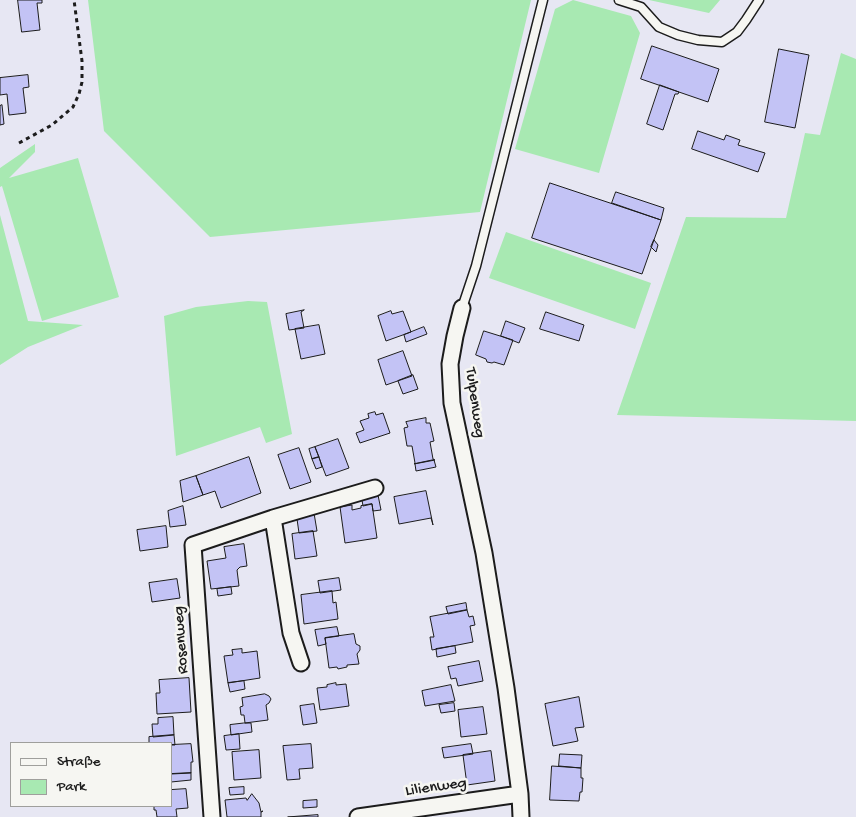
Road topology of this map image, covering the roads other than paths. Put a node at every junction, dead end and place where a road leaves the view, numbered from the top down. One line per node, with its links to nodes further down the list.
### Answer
1 (543, 0): 4 (lane, Tulpenweg)
2 (619, 0): 3 (lane)
3 (759, 0)
4 (462, 308): 8 (street, Tulpenweg)
5 (375, 488): 6 (street, Rosenweg)
6 (273, 518): 7 (street); 9 (street, Rosenweg)
7 (301, 663)
8 (520, 794): 10 (street, Lilienweg); 11 (street, Tulpenweg)
9 (212, 817)
10 (358, 817)
11 (521, 817)

